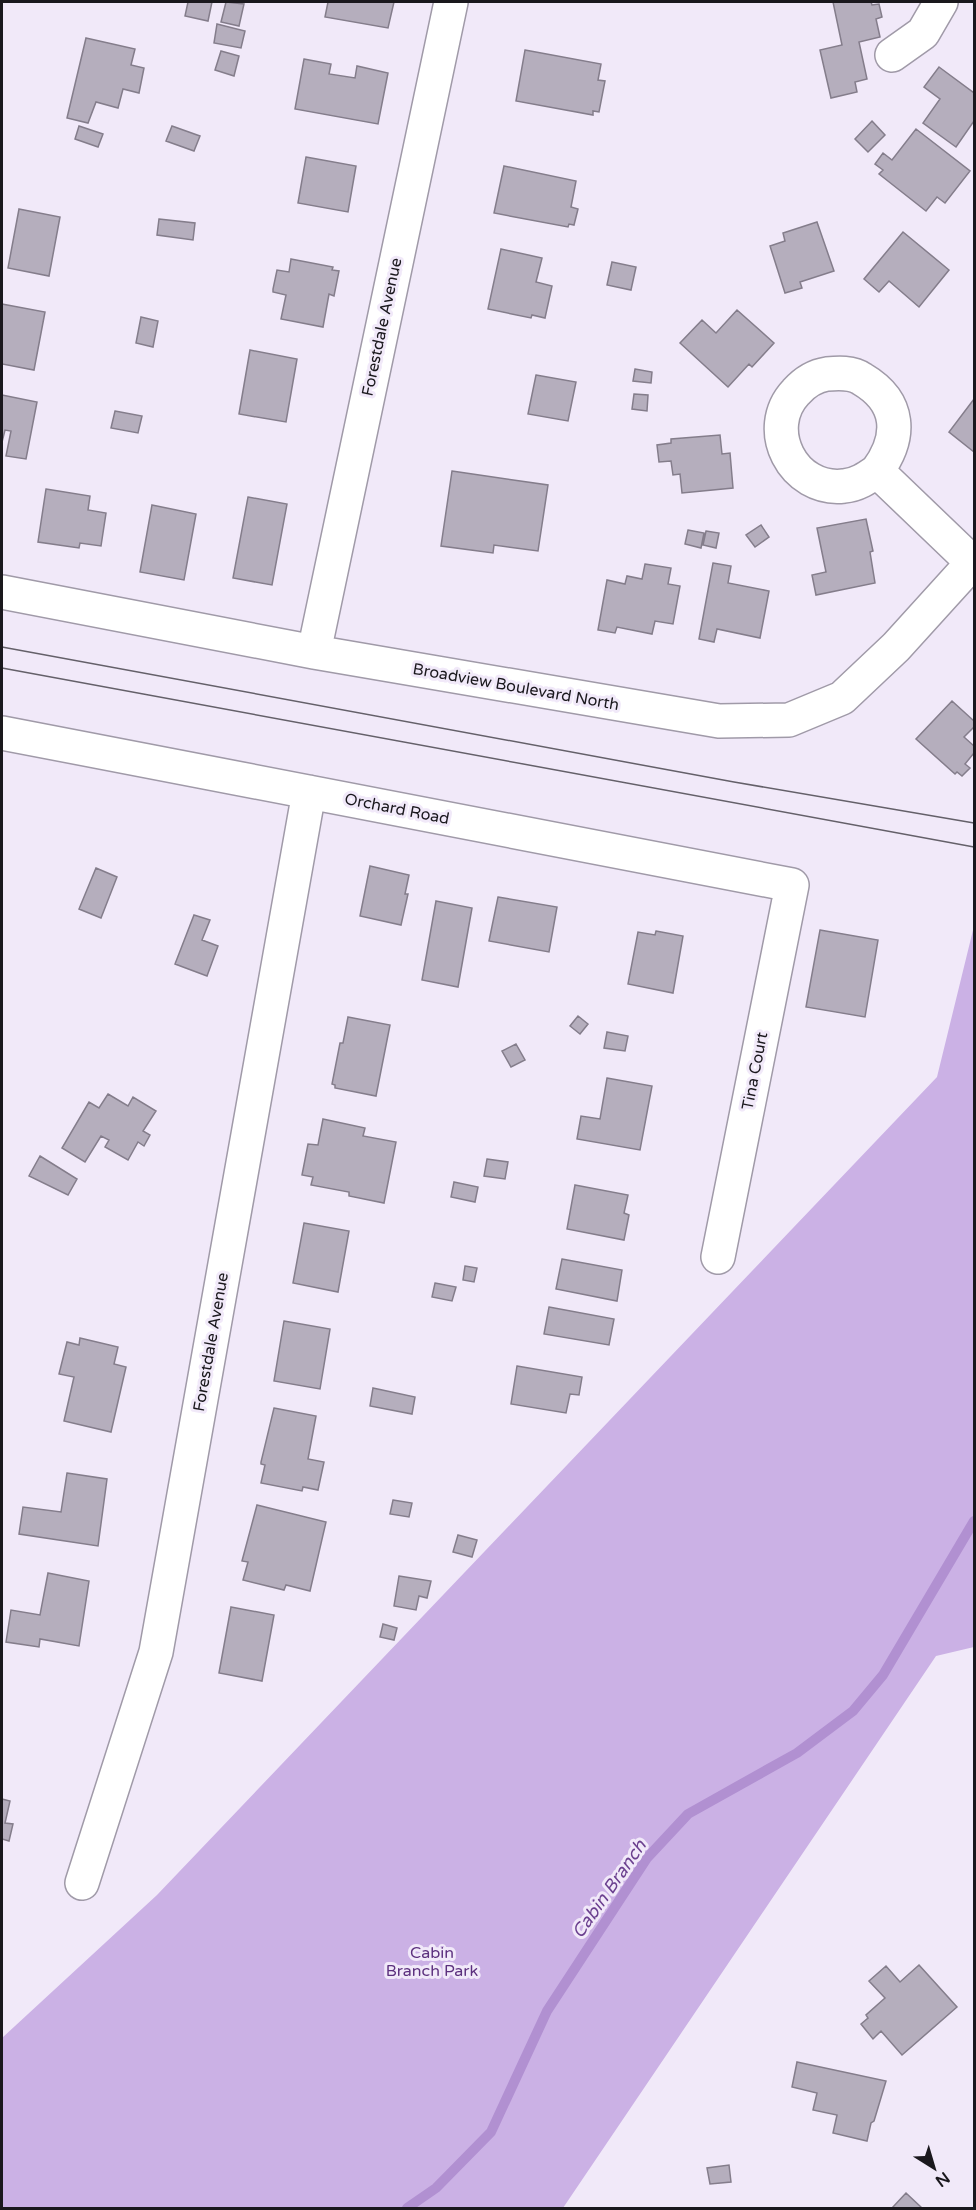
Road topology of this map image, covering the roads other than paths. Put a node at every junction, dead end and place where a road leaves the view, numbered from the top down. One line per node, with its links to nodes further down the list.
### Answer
1 (451, 2): 7 (street, Forestdale Avenue)
2 (941, 2): 3 (street)
3 (892, 55)
4 (877, 471): 5 (street)
5 (974, 562): 7 (street, Broadview Boulevard North)
6 (2, 592): 7 (street, Broadview Boulevard North)
7 (314, 652)
8 (2, 732): 9 (street, Orchard Road)
9 (309, 792): 10 (street, Orchard Road); 12 (street, Forestdale Avenue)
10 (792, 885): 11 (street, Tina Court)
11 (718, 1257)
12 (82, 1883)

